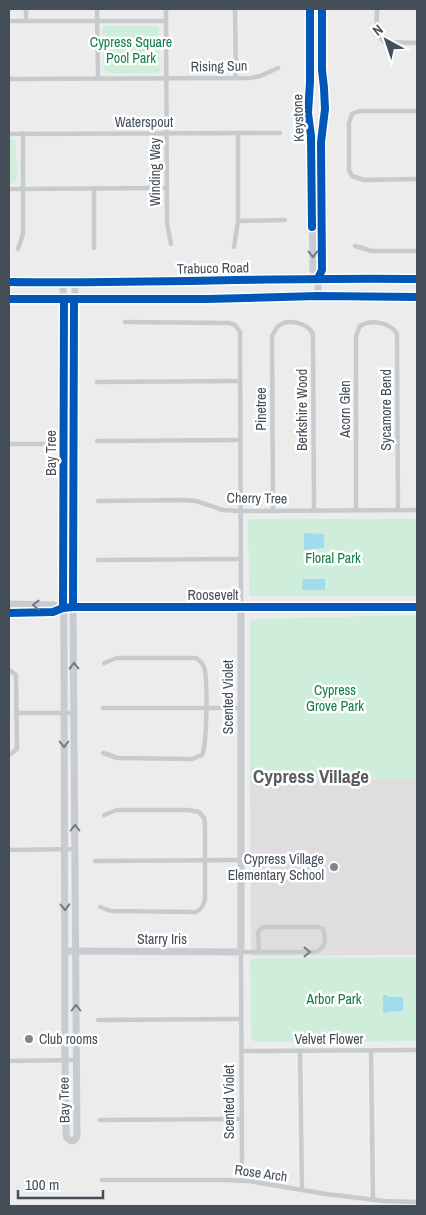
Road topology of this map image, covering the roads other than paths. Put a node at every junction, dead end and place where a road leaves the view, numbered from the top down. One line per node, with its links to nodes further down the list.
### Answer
1 (26, 9): 8 (street)
2 (97, 9): 9 (street)
3 (166, 9): 10 (street, Winding Way)
4 (235, 9): 15 (street)
5 (310, 9): 37 (street, Keystone, one-way to 37)
6 (322, 9): 37 (street, Keystone)
7 (377, 9): 12 (street)
8 (26, 21): 9 (street); 11 (street)
9 (97, 21): 10 (street); 17 (street)
10 (166, 21): 14 (street, Winding Way)
11 (9, 22)
12 (417, 43)
13 (278, 68): 15 (street, Rising Sun)
14 (166, 78): 15 (street, Rising Sun); 17 (street, Rising Sun); 19 (street, Winding Way)
15 (236, 78)
16 (9, 79): 17 (street, Rising Sun)
17 (98, 79)
18 (417, 111): 24 (street)
19 (166, 133): 20 (street, Waterspout); 23 (street, Waterspout); 25 (street, Winding Way)
20 (238, 133): 21 (street, Waterspout); 30 (street)
21 (280, 133)
22 (9, 134): 23 (street, Waterspout)
23 (23, 134): 27 (street)
24 (417, 179)
25 (166, 188): 28 (street); 31 (street, Winding Way)
26 (9, 189): 27 (street)
27 (23, 189): 28 (street); 35 (street)
28 (94, 189): 34 (street)
29 (285, 220): 30 (street)
30 (238, 221): 33 (street)
31 (171, 244)
32 (355, 246): 36 (street)
33 (234, 247)
34 (94, 248)
35 (18, 250)
36 (417, 251)
37 (318, 278): 38 (street, Trabuco Road); 41 (street, Trabuco Road); 42 (street, Keystone)
38 (417, 279)
39 (9, 282): 40 (street, Trabuco Road)
40 (63, 283): 41 (street, Trabuco Road); 45 (street, Bay Tree)
41 (74, 283): 46 (street, Bay Tree)
42 (318, 296): 43 (street); 46 (street)
43 (417, 297)
44 (9, 299): 45 (street)
45 (64, 299): 46 (street); 55 (street, Bay Tree)
46 (74, 300): 56 (street, Bay Tree)
47 (126, 322): 51 (street, Scented Violet)
48 (293, 323): 58 (street, Pinetree); 59 (street, Berkshire Wood)
49 (376, 323): 60 (street, Acorn Glen); 61 (street, Sycamore Bend)
50 (97, 382): 51 (street)
51 (240, 382): 52 (street, Scented Violet)
52 (240, 440): 53 (street); 63 (street, Scented Violet)
53 (97, 441)
54 (9, 444): 55 (street)
55 (63, 444): 56 (street); 69 (street, Bay Tree)
56 (75, 444): 67 (street, Bay Tree)
57 (98, 501): 63 (street, Cherry Tree)
58 (273, 510): 59 (street, Cherry Tree); 63 (street, Cherry Tree)
59 (314, 510): 60 (street, Cherry Tree)
60 (356, 510): 61 (street, Cherry Tree)
61 (398, 510): 62 (street, Cherry Tree)
62 (417, 510)
63 (240, 511): 64 (street, Scented Violet)
64 (241, 559): 65 (street); 68 (street, Scented Violet)
65 (98, 560)
66 (9, 604): 69 (street, Roosevelt, one-way to 66)
67 (73, 607): 68 (street, Roosevelt); 69 (street, Roosevelt); 79 (street, Bay Tree, one-way to 67)
68 (241, 607): 70 (street, Roosevelt); 76 (street, Scented Violet)
69 (63, 608): 71 (street, Roosevelt); 78 (street, Bay Tree)
70 (417, 608)
71 (9, 613)
72 (104, 663): 75 (street)
73 (9, 670): 77 (street)
74 (103, 708): 75 (street)
75 (206, 708): 76 (street); 80 (street)
76 (241, 708): 87 (street, Scented Violet)
77 (16, 713): 78 (street); 81 (street)
78 (63, 713): 79 (street); 83 (street, Bay Tree, one-way to 83)
79 (74, 713): 85 (street, Bay Tree, one-way to 79)
80 (103, 754)
81 (9, 755)
82 (104, 815): 86 (street)
83 (64, 849): 84 (street); 85 (street); 90 (street, Bay Tree, one-way to 90)
84 (9, 850)
85 (75, 850): 91 (street, Bay Tree)
86 (206, 860): 87 (street); 88 (street); 89 (street)
87 (241, 860): 92 (street, Scented Violet)
88 (95, 861)
89 (100, 907)
90 (65, 951): 91 (street, Starry Iris); 100 (street, Bay Tree)
91 (76, 951): 92 (street, Starry Iris); 101 (street, Bay Tree, one-way to 91)
92 (241, 952): 93 (street, Starry Iris); 94 (street, Scented Violet)
93 (259, 952): 93 (street, Starry Iris, one-way to 93)
94 (241, 1019): 95 (street); 98 (street, Scented Violet)
95 (98, 1020)
96 (371, 1050): 97 (street, Velvet Flower); 99 (street, Velvet Flower); 108 (street)
97 (417, 1050)
98 (241, 1051): 99 (street, Velvet Flower); 103 (street, Scented Violet)
99 (300, 1051): 107 (street)
100 (65, 1060): 101 (street); 101 (street, Bay Tree); 102 (street)
101 (76, 1060)
102 (9, 1061)
103 (242, 1119): 104 (street); 106 (street, Scented Violet)
104 (100, 1120)
105 (102, 1180): 106 (street, Rose Arch)
106 (242, 1181): 107 (street, Rose Arch)
107 (302, 1190): 108 (street, Rose Arch)
108 (373, 1200): 109 (street, Rose Arch)
109 (417, 1202)

